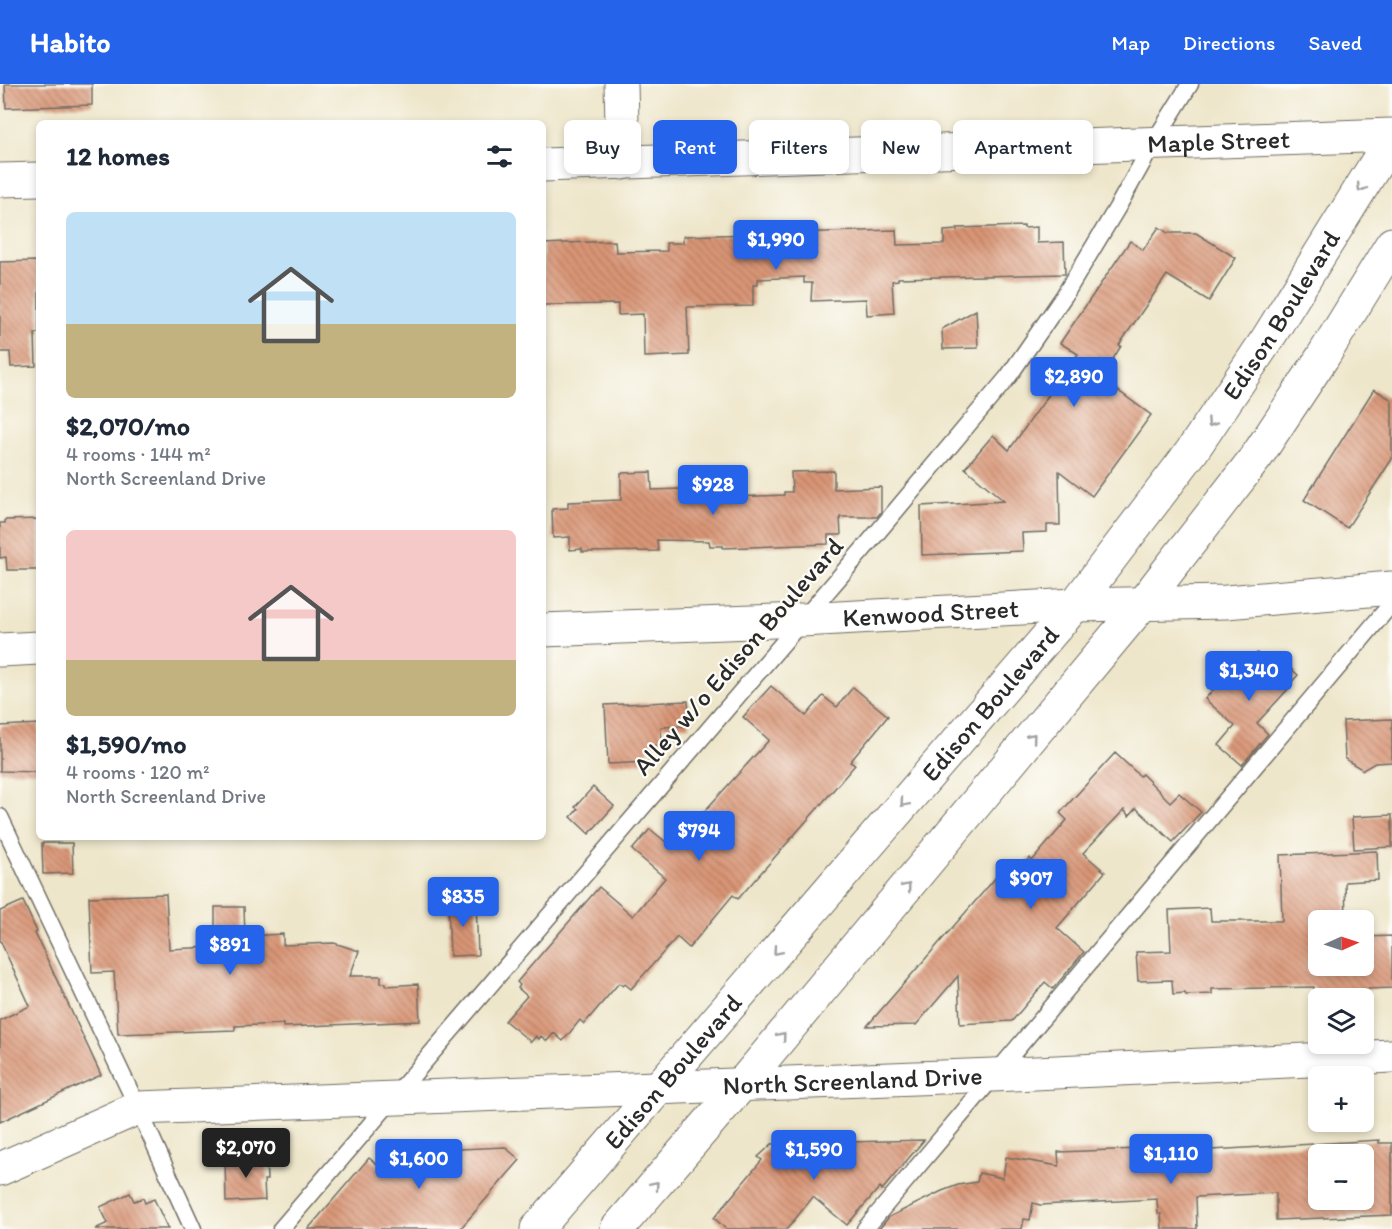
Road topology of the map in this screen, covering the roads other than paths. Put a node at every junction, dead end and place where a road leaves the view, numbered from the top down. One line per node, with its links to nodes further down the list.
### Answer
1 (621, 84): 3 (street)
2 (1190, 84): 5 (lane, Alley w/o Edison Boulevard)
3 (622, 120)
4 (1392, 136): 5 (street, Maple Street); 15 (street, Edison Boulevard, one-way to 15)
5 (1154, 142): 6 (street, Maple Street); 16 (lane, Alley w/o Edison Boulevard)
6 (641, 162)
7 (564, 164): 8 (street, Maple Street)
8 (546, 165)
9 (36, 179): 10 (street)
10 (0, 180)
11 (1392, 244): 13 (street, Edison Boulevard)
12 (1392, 588): 13 (street, Kenwood Street)
13 (1143, 603): 15 (street, Kenwood Street); 23 (street, Edison Boulevard, one-way to 13)
14 (1392, 603): 22 (lane)
15 (1075, 605): 16 (street, Kenwood Street); 24 (street, Edison Boulevard, one-way to 24)
16 (802, 620): 17 (street, Kenwood Street); 25 (lane, Alley w/o Edison Boulevard)
17 (546, 630)
18 (36, 648): 19 (street)
19 (0, 650)
20 (0, 817): 26 (lane)
21 (1392, 1056): 22 (street, North Screenland Drive)
22 (993, 1075): 23 (street, North Screenland Drive); 32 (lane)
23 (742, 1084): 24 (street, North Screenland Drive); 31 (street, Edison Boulevard, one-way to 23)
24 (659, 1087): 25 (street, North Screenland Drive); 30 (street, Edison Boulevard)
25 (396, 1097): 26 (street, North Screenland Drive); 29 (lane, Alley w/o Edison Boulevard)
26 (138, 1108): 27 (street, North Screenland Drive); 28 (lane)
27 (0, 1169)
28 (193, 1229)
29 (281, 1229)
30 (537, 1229)
31 (617, 1229)
32 (865, 1229)

